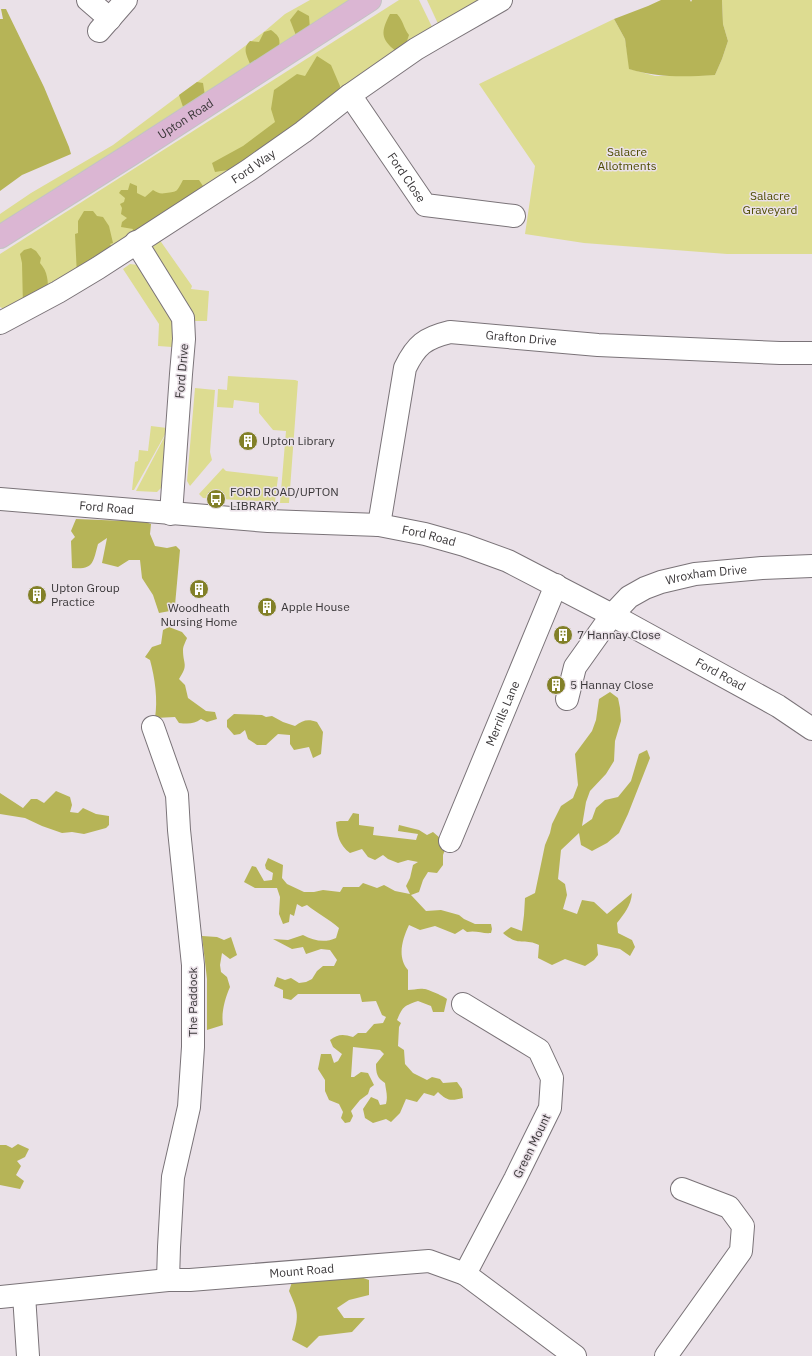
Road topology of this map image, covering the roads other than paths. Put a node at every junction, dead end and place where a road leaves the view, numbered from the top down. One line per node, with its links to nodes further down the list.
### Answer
1 (88, 0): 2 (street)
2 (126, 0)
3 (370, 0): 7 (main road, Upton Road)
4 (501, 0): 5 (street, Ford Way)
5 (350, 95): 6 (street, Ford Close); 8 (street, Ford Way)
6 (514, 216)
7 (0, 237)
8 (136, 242): 9 (street, Ford Way); 12 (street, Ford Drive)
9 (0, 323)
10 (812, 352): 13 (street, Grafton Drive)
11 (0, 499): 12 (street, Ford Road)
12 (171, 514): 13 (street, Ford Road)
13 (379, 525): 15 (street, Ford Road)
14 (812, 566): 16 (street, Wroxham Drive)
15 (556, 586): 16 (street, Ford Road); 20 (street, Merrills Lane)
16 (612, 615): 17 (street, Wroxham Drive); 19 (street, Ford Road)
17 (567, 700)
18 (152, 727): 24 (street, The Paddock)
19 (812, 729)
20 (450, 841)
21 (462, 1004): 23 (street, Green Mount)
22 (682, 1189): 29 (street)
23 (465, 1274): 24 (street, Mount Road); 28 (street, Mount Road)
24 (168, 1280): 25 (street, Mount Road)
25 (24, 1295): 26 (street, Mount Road); 27 (street)
26 (0, 1297)
27 (28, 1356)
28 (575, 1356)
29 (666, 1356)

